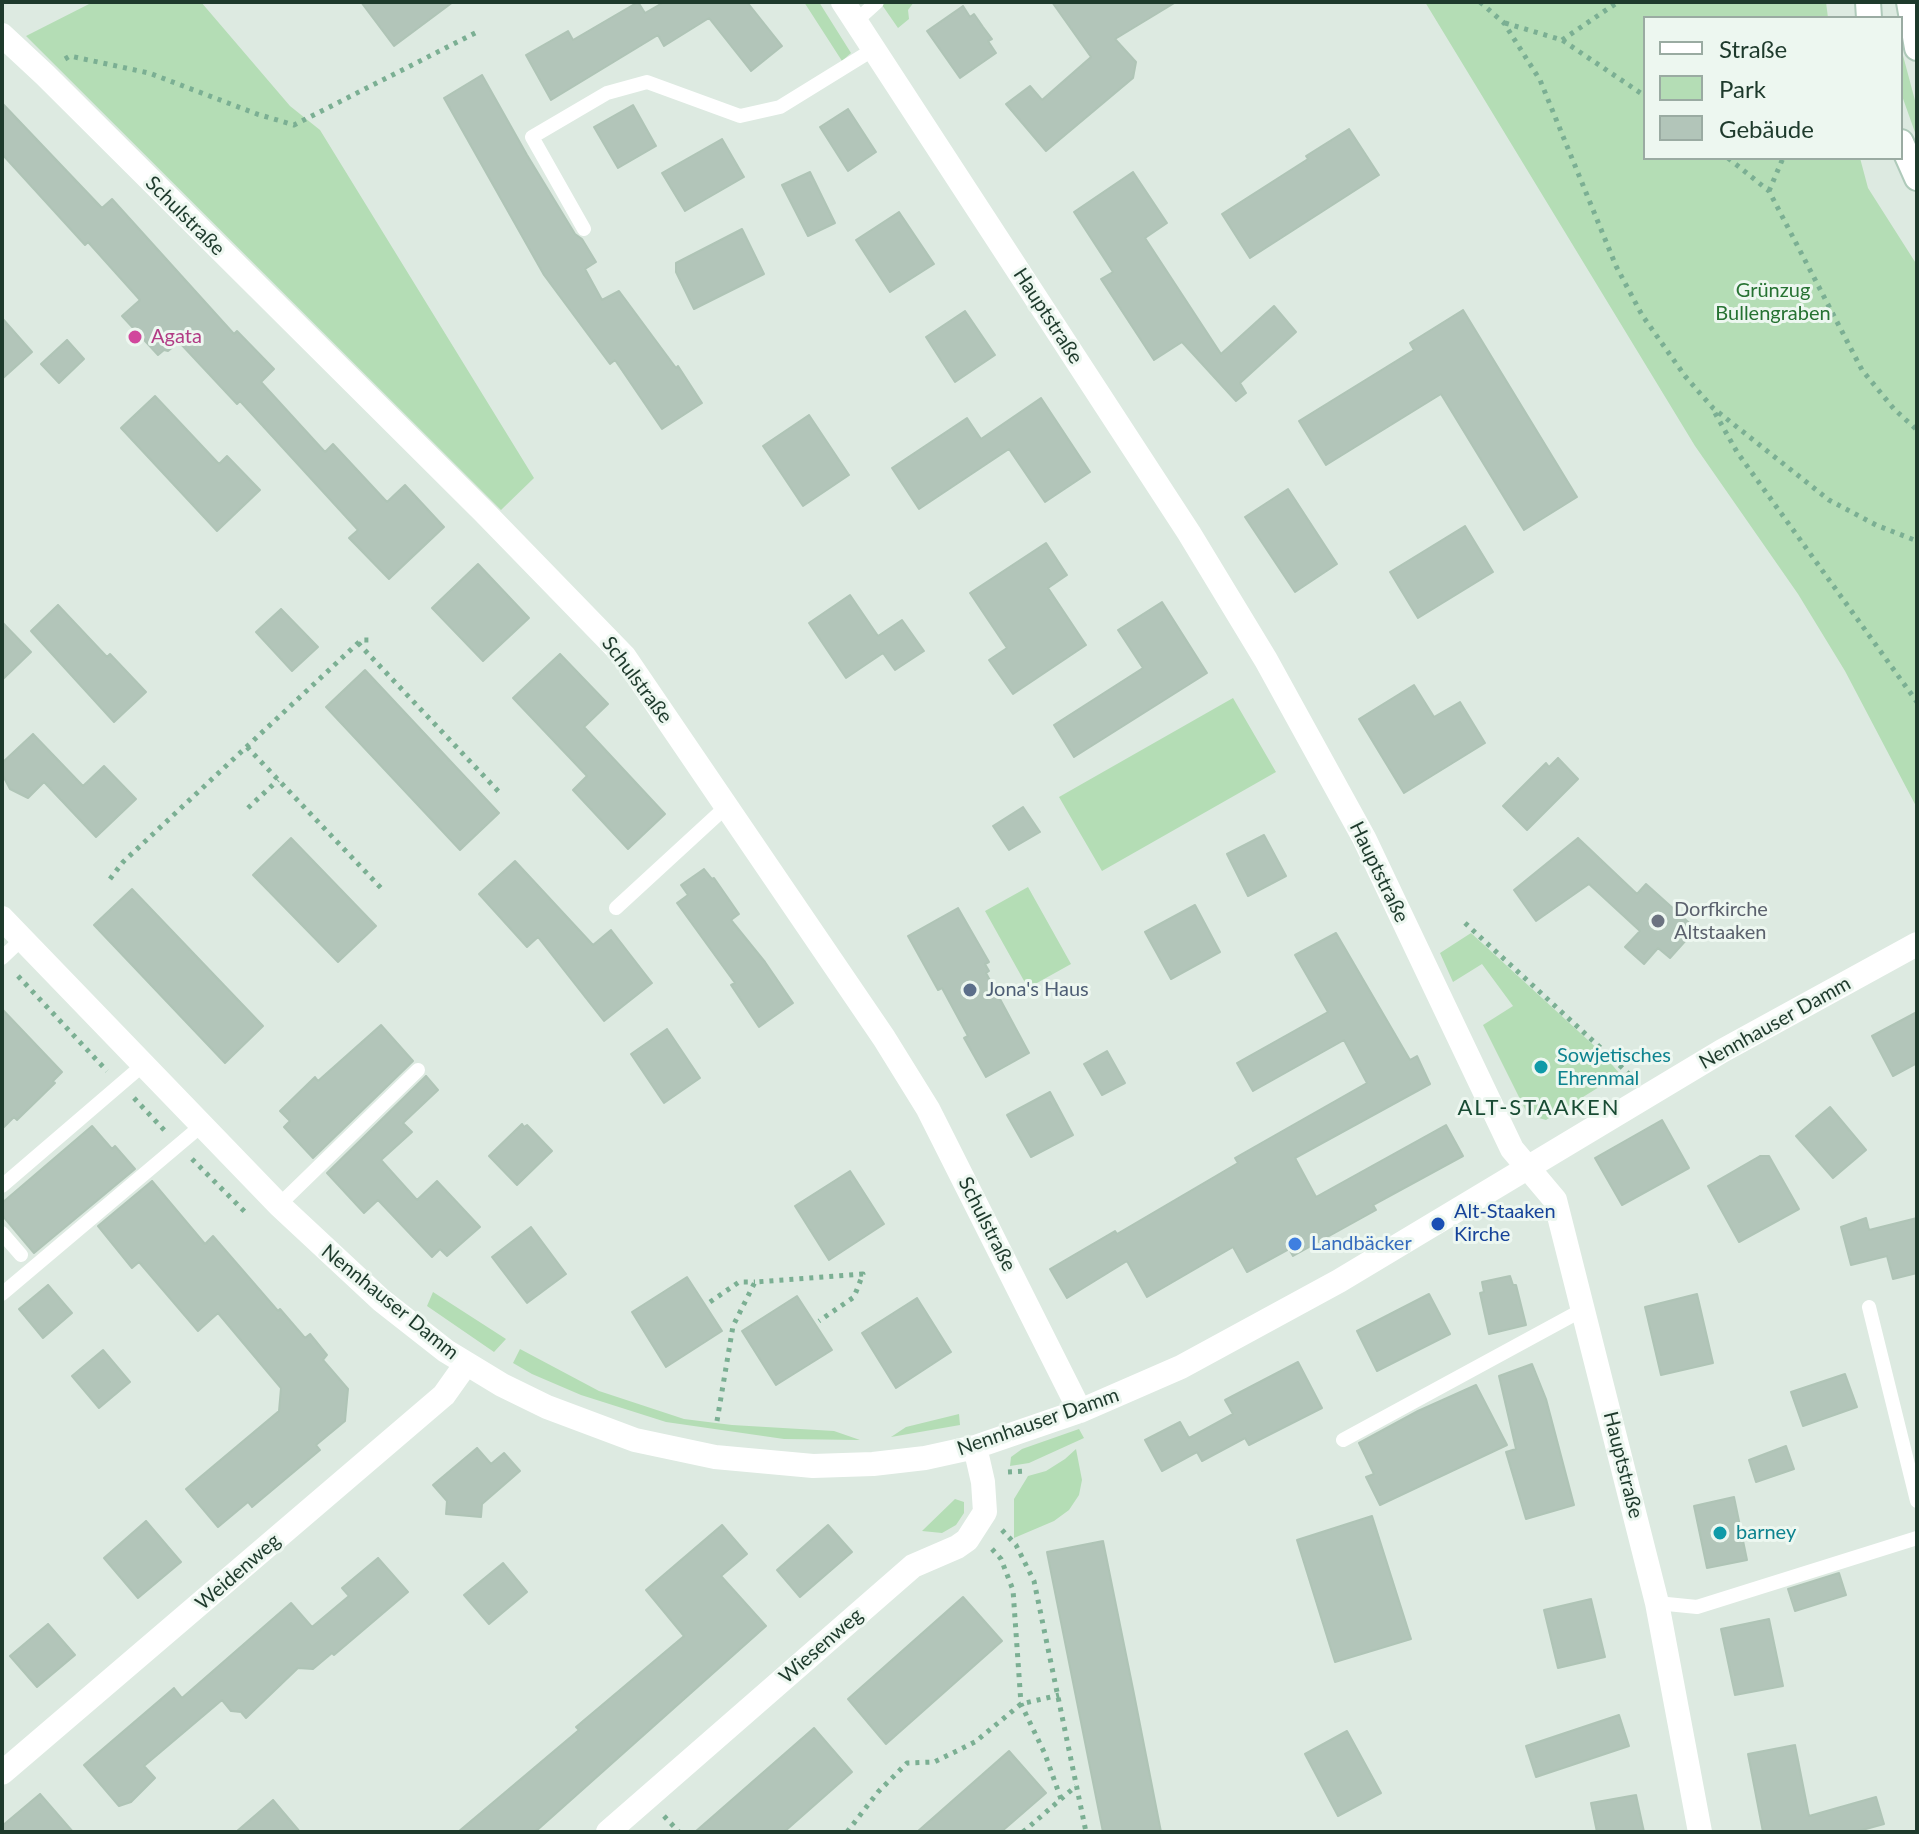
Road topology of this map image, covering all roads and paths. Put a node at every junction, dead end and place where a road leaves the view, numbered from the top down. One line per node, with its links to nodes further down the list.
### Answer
1 (877, 2): 5 (lane)
2 (1480, 2): 6 (path)
3 (1618, 2): 9 (path)
4 (1909, 2): 10 (street)
5 (850, 12): 11 (street, Hauptstraße)
6 (1504, 23): 9 (path); 20 (path)
7 (477, 32): 12 (path)
8 (3, 38): 12 (street, Schulstraße)
9 (1562, 40): 13 (path)
10 (1917, 48)
11 (874, 49): 19 (lane); 43 (street, Hauptstraße)
12 (45, 75): 29 (street, Schulstraße)
13 (1643, 95)
14 (1903, 146): 17 (street)
15 (1730, 160): 18 (path)
16 (1782, 160): 18 (path)
17 (1917, 178)
18 (1769, 191): 21 (path)
19 (584, 229)
20 (1713, 408): 22 (path); 25 (path)
21 (1917, 430)
22 (1917, 541)
23 (372, 640): 24 (path)
24 (358, 643): 26 (path); 28 (path)
25 (1917, 702)
26 (247, 747): 27 (path); 31 (path)
27 (278, 780): 30 (path); 32 (path)
28 (499, 792)
29 (727, 806): 33 (lane); 55 (street, Schulstraße)
30 (248, 808)
31 (110, 879)
32 (381, 888)
33 (616, 908)
34 (2, 918): 36 (street, Nennhauser Damm)
35 (1465, 923): 41 (path)
36 (22, 939): 38 (lane); 39 (street, Nennhauser Damm)
37 (1917, 944): 43 (street, Nennhauser Damm)
38 (2, 958)
39 (143, 1065): 42 (street, Nennhauser Damm); 44 (lane)
40 (418, 1070): 45 (lane)
41 (1630, 1075)
42 (201, 1126): 45 (street, Nennhauser Damm); 49 (lane)
43 (1527, 1169): 52 (street, Hauptstraße); 55 (street, Nennhauser Damm)
44 (2, 1186)
45 (279, 1205): 54 (street, Nennhauser Damm)
46 (2, 1233): 47 (lane)
47 (21, 1255)
48 (755, 1282): 50 (path); 53 (path); 56 (path)
49 (2, 1294)
50 (710, 1302)
51 (1869, 1307): 59 (lane)
52 (1584, 1309): 57 (lane); 62 (street, Hauptstraße)
53 (819, 1321)
54 (466, 1364): 58 (street, Nennhauser Damm); 65 (street, Weidenweg)
55 (1080, 1411): 58 (street, Nennhauser Damm)
56 (717, 1421)
57 (1343, 1440)
58 (975, 1447): 60 (street)
59 (1917, 1501)
60 (980, 1520): 63 (path); 64 (path); 69 (street, Wiesenweg)
61 (1917, 1538): 62 (lane)
62 (1657, 1603): 72 (street, Hauptstraße)
63 (1059, 1695): 64 (path); 66 (path)
64 (1021, 1704): 67 (path); 70 (path)
65 (2, 1773)
66 (1076, 1785): 67 (path); 71 (path)
67 (1061, 1799): 68 (path)
68 (1026, 1831)
69 (608, 1832)
70 (847, 1832)
71 (1086, 1832)
72 (1700, 1832)

